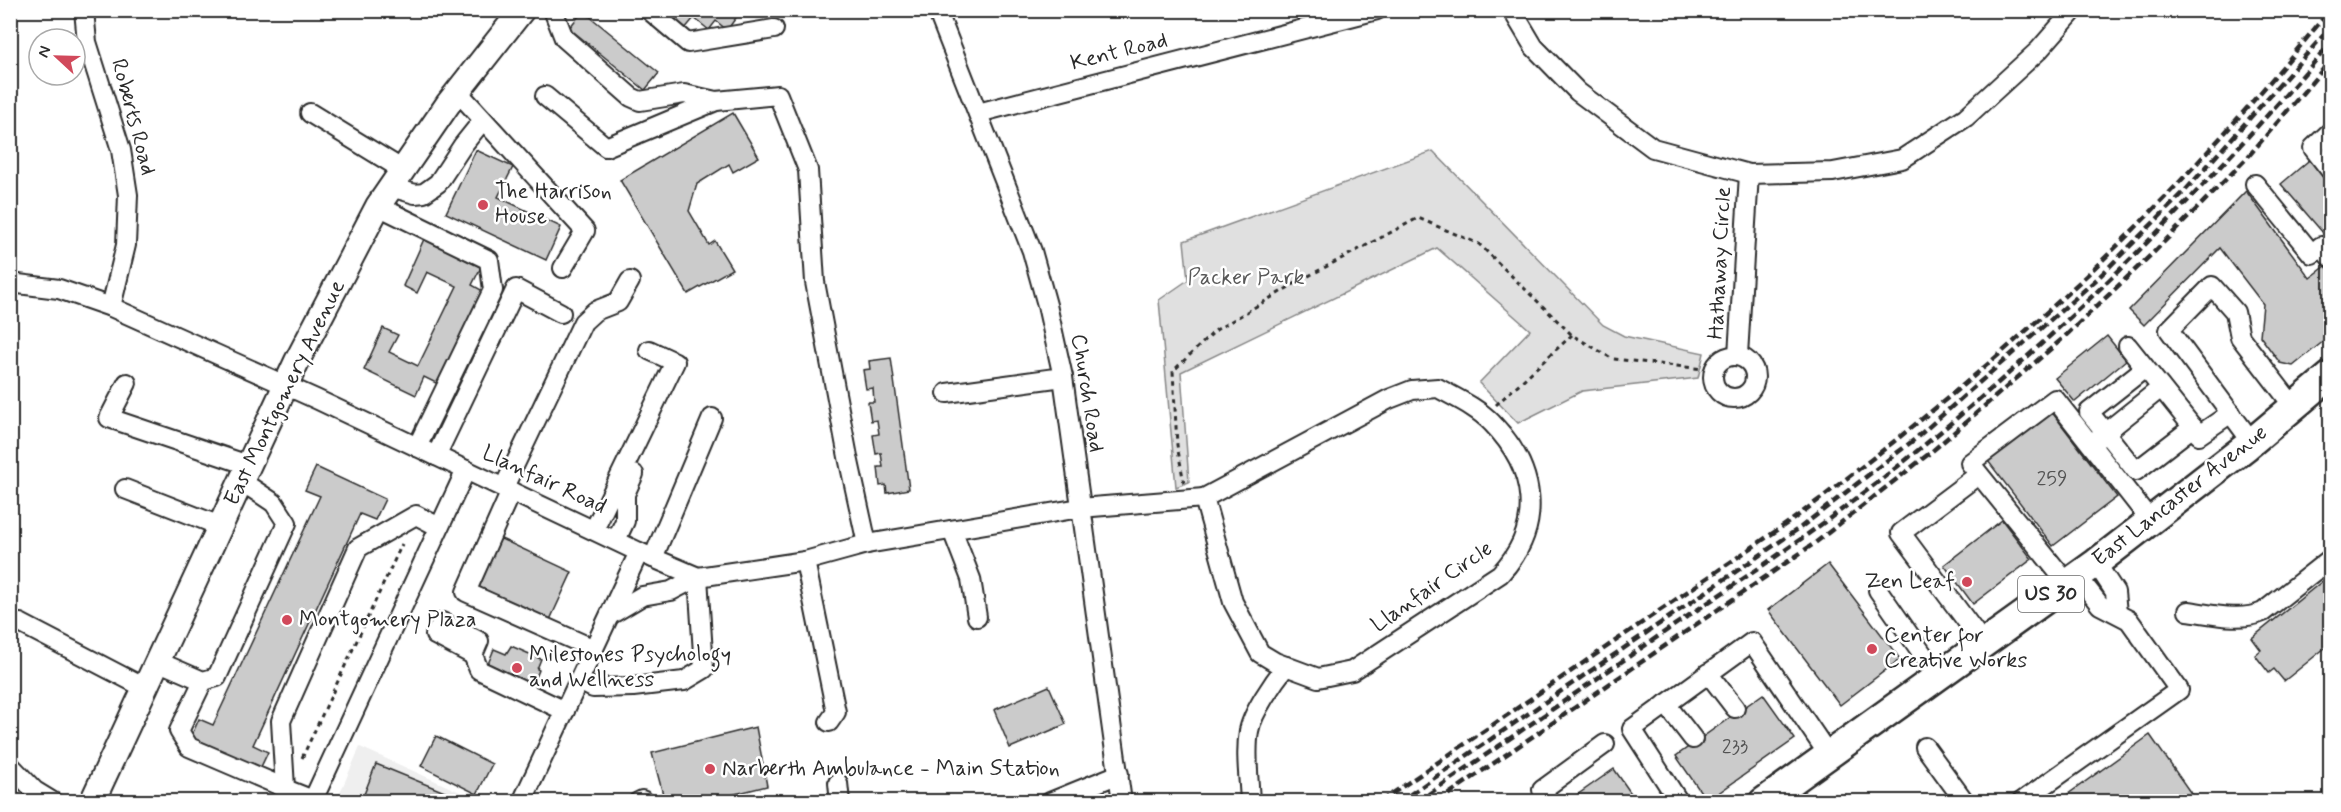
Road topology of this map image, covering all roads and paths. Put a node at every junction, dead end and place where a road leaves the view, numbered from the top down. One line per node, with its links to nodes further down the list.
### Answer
1 (84, 10): 25 (street, Roberts Road)
2 (522, 10): 10 (main road, East Montgomery Avenue)
3 (553, 10): 12 (street)
4 (649, 10): 9 (street)
5 (937, 10): 14 (street, Church Road)
6 (1377, 10): 14 (street, Kent Road)
7 (1512, 10): 18 (street)
8 (2074, 10): 18 (street)
9 (774, 29)
10 (458, 92): 15 (street); 20 (main road, East Montgomery Avenue)
11 (545, 96): 12 (street)
12 (716, 101): 64 (street)
13 (310, 113): 20 (street)
14 (978, 113): 34 (street, Church Road)
15 (483, 120): 20 (street); 22 (street)
16 (2331, 132): 17 (street)
17 (2331, 170)
18 (1749, 174): 30 (street, Hathaway Circle)
19 (2255, 184): 21 (street)
20 (391, 188): 36 (main road, East Montgomery Avenue); 48 (street)
21 (2331, 257)
22 (563, 268)
23 (630, 281): 54 (street)
24 (10, 283): 25 (street, Llanfair Road)
25 (111, 308): 36 (street, Llanfair Road)
26 (561, 313): 49 (street)
27 (1572, 335): 32 (path); 42 (path); 55 (path)
28 (2128, 346): 31 (street)
29 (649, 350): 61 (street)
30 (1738, 355): 32 (street, Hathaway Circle); 32 (street, Hathaway Circle)
31 (2145, 368): 37 (street); 45 (street)
32 (1713, 370)
33 (2331, 376): 40 (highway, East Lancaster Avenue / US 30)
34 (1063, 377): 38 (street); 56 (street, Church Road)
35 (127, 382): 51 (street)
36 (285, 385): 48 (street, Llanfair Road); 51 (main road, East Montgomery Avenue)
37 (2161, 388): 44 (street); 45 (street)
38 (947, 393)
39 (668, 403): 63 (street)
40 (2294, 407): 41 (street); 46 (highway, East Lancaster Avenue / US 30)
41 (2230, 413): 44 (street); 46 (street)
42 (1484, 416): 55 (street, Llanfair Circle); 79 (street, Llanfair Circle)
43 (712, 418): 65 (street)
44 (2193, 427): 45 (street)
45 (2104, 433): 47 (street)
46 (2252, 442): 58 (highway, East Lancaster Avenue / US 30)
47 (2089, 444): 52 (street); 58 (street)
48 (417, 447): 49 (street, Llanfair Road)
49 (436, 456): 50 (street, Llanfair Road)
50 (466, 470): 54 (street, Llanfair Road); 60 (street)
51 (245, 473): 59 (main road, East Montgomery Avenue); 82 (street)
52 (1978, 475): 68 (street); 75 (street)
53 (126, 489): 59 (street)
54 (507, 489): 61 (street, Llanfair Road); 76 (street)
55 (1195, 499): 56 (street, Llanfair Circle); 79 (street, Llanfair Circle)
56 (1080, 508): 62 (street); 94 (street, Church Road)
57 (416, 515): 60 (street); 96 (path); 96 (street)
58 (2150, 520): 68 (highway, East Lancaster Avenue / US 30)
59 (220, 526): 78 (main road, East Montgomery Avenue)
60 (439, 527): 96 (street)
61 (594, 530): 63 (street, Llanfair Road)
62 (952, 530): 64 (street); 73 (street)
63 (616, 540): 65 (street, Llanfair Road)
64 (867, 544): 67 (street)
65 (646, 555): 69 (street, Llanfair Road); 72 (street)
66 (2331, 559): 71 (street)
67 (805, 561): 69 (street); 88 (street)
68 (2080, 574): 75 (highway, East Lancaster Avenue / US 30); 110 (street)
69 (698, 577): 72 (street); 83 (street)
70 (1878, 590): 81 (street)
71 (2188, 611)
72 (610, 615): 76 (street)
73 (977, 617)
74 (20, 623): 84 (street)
75 (1983, 644): 81 (highway, East Lancaster Avenue / US 30)
76 (594, 649): 83 (street)
77 (473, 655): 87 (street)
78 (157, 661): 82 (street); 84 (main road, East Montgomery Avenue)
79 (1286, 666): 105 (street)
80 (1708, 673): 85 (street); 86 (street); 92 (street)
81 (1938, 676): 92 (highway, East Lancaster Avenue / US 30)
82 (203, 681): 96 (street)
83 (579, 681): 87 (street)
84 (145, 687): 98 (main road, East Montgomery Avenue)
85 (1666, 704): 89 (street); 107 (street)
86 (1735, 708)
87 (565, 711): 99 (street)
88 (829, 722)
89 (1693, 739)
90 (1605, 744): 106 (street)
91 (1925, 747): 109 (street)
92 (1828, 754): 108 (highway, East Lancaster Avenue / US 30)
93 (10, 765): 97 (street)
94 (1119, 774): 103 (street); 104 (street, Church Road)
95 (838, 783): 102 (street)
96 (287, 789)
97 (53, 801)
98 (92, 801)
99 (522, 801)
100 (638, 801): 101 (street)
101 (645, 801)
102 (840, 801)
103 (1050, 801)
104 (1122, 801)
105 (1250, 801)
106 (1550, 801)
107 (1679, 801)
108 (1763, 801)
109 (1965, 801)
110 (2021, 801)

